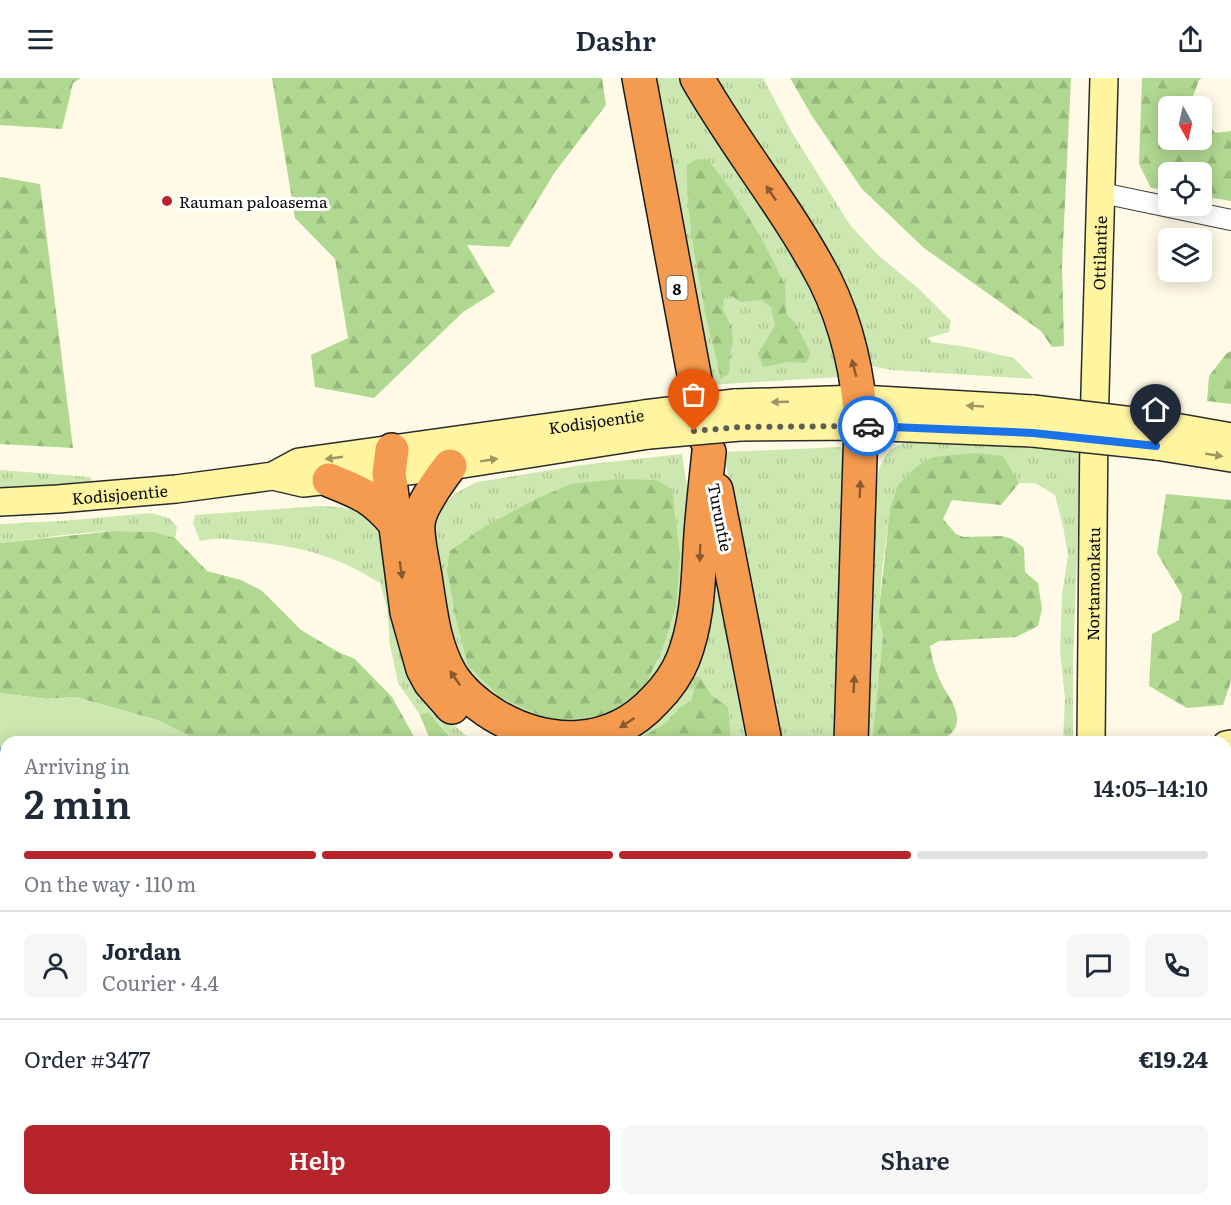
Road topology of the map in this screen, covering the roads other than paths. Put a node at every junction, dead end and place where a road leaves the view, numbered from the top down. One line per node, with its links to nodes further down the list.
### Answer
1 (639, 78): 11 (highway, Turuntie / 8)
2 (697, 78): 6 (highway, one-way to 2)
3 (1104, 78): 4 (main road, Ottilantie)
4 (1102, 193): 5 (street); 8 (main road, Ottilantie)
5 (1231, 220)
6 (861, 412): 7 (main road, Kodisjoentie, bridge); 9 (main road, Kodisjoentie, bridge); 23 (highway, one-way to 6)
7 (646, 424): 13 (main road, Kodisjoentie); 14 (main road, Kodisjoentie, one-way to 7)
8 (1094, 427): 24 (main road, Nortamonkatu)
9 (1157, 435): 10 (main road); 12 (main road, one-way to 12)
10 (1231, 437)
11 (708, 452): 21 (highway, one-way to 21); 22 (highway, Turuntie / 8)
12 (1231, 458)
13 (395, 465): 14 (main road, Kodisjoentie); 15 (main road, Kodisjoentie, one-way to 15); 16 (main road, Kodisjoentie); 18 (highway)
14 (450, 466): 18 (highway)
15 (273, 476): 16 (main road, Kodisjoentie); 17 (main road, Kodisjoentie)
16 (329, 480): 18 (highway)
17 (0, 502)
18 (406, 523): 19 (highway, one-way to 19); 20 (highway, one-way to 18)
19 (492, 736)
20 (554, 736)
21 (583, 736)
22 (764, 736)
23 (851, 736)
24 (1091, 736)

